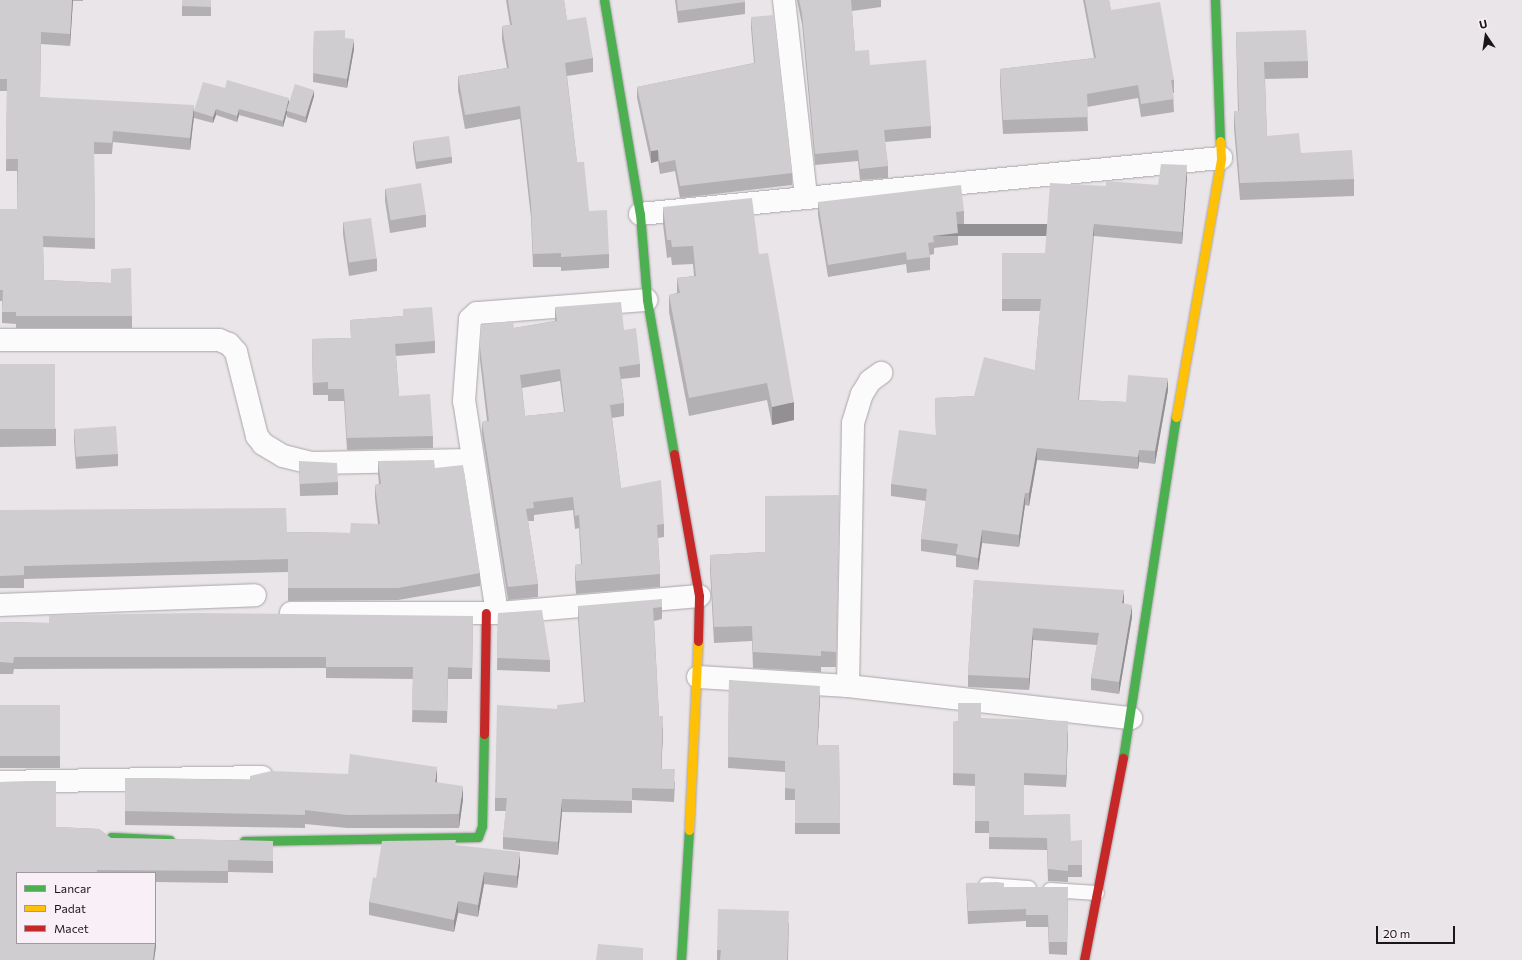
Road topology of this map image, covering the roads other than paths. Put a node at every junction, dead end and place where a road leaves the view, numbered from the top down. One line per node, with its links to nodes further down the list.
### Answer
1 (604, 0): 6 (street)
2 (784, 0): 5 (street)
3 (1215, 0): 4 (street)
4 (1221, 158): 5 (street); 18 (street)
5 (806, 196): 6 (street)
6 (640, 214): 7 (street)
7 (647, 300): 10 (street); 12 (street)
8 (0, 340): 10 (street)
9 (881, 373): 17 (street)
10 (472, 460): 14 (street)
11 (255, 595): 13 (street)
12 (699, 596): 14 (street); 16 (street)
13 (0, 605)
14 (491, 613): 15 (street); 23 (street)
15 (291, 614)
16 (698, 677): 17 (street); 26 (street)
17 (848, 686): 18 (street)
18 (1132, 718): 25 (street)
19 (262, 777): 20 (street)
20 (0, 782)
21 (111, 837): 22 (street)
22 (183, 840)
23 (230, 841)
24 (972, 884): 25 (lane)
25 (1097, 893): 27 (street)
26 (681, 960)
27 (1084, 960)

